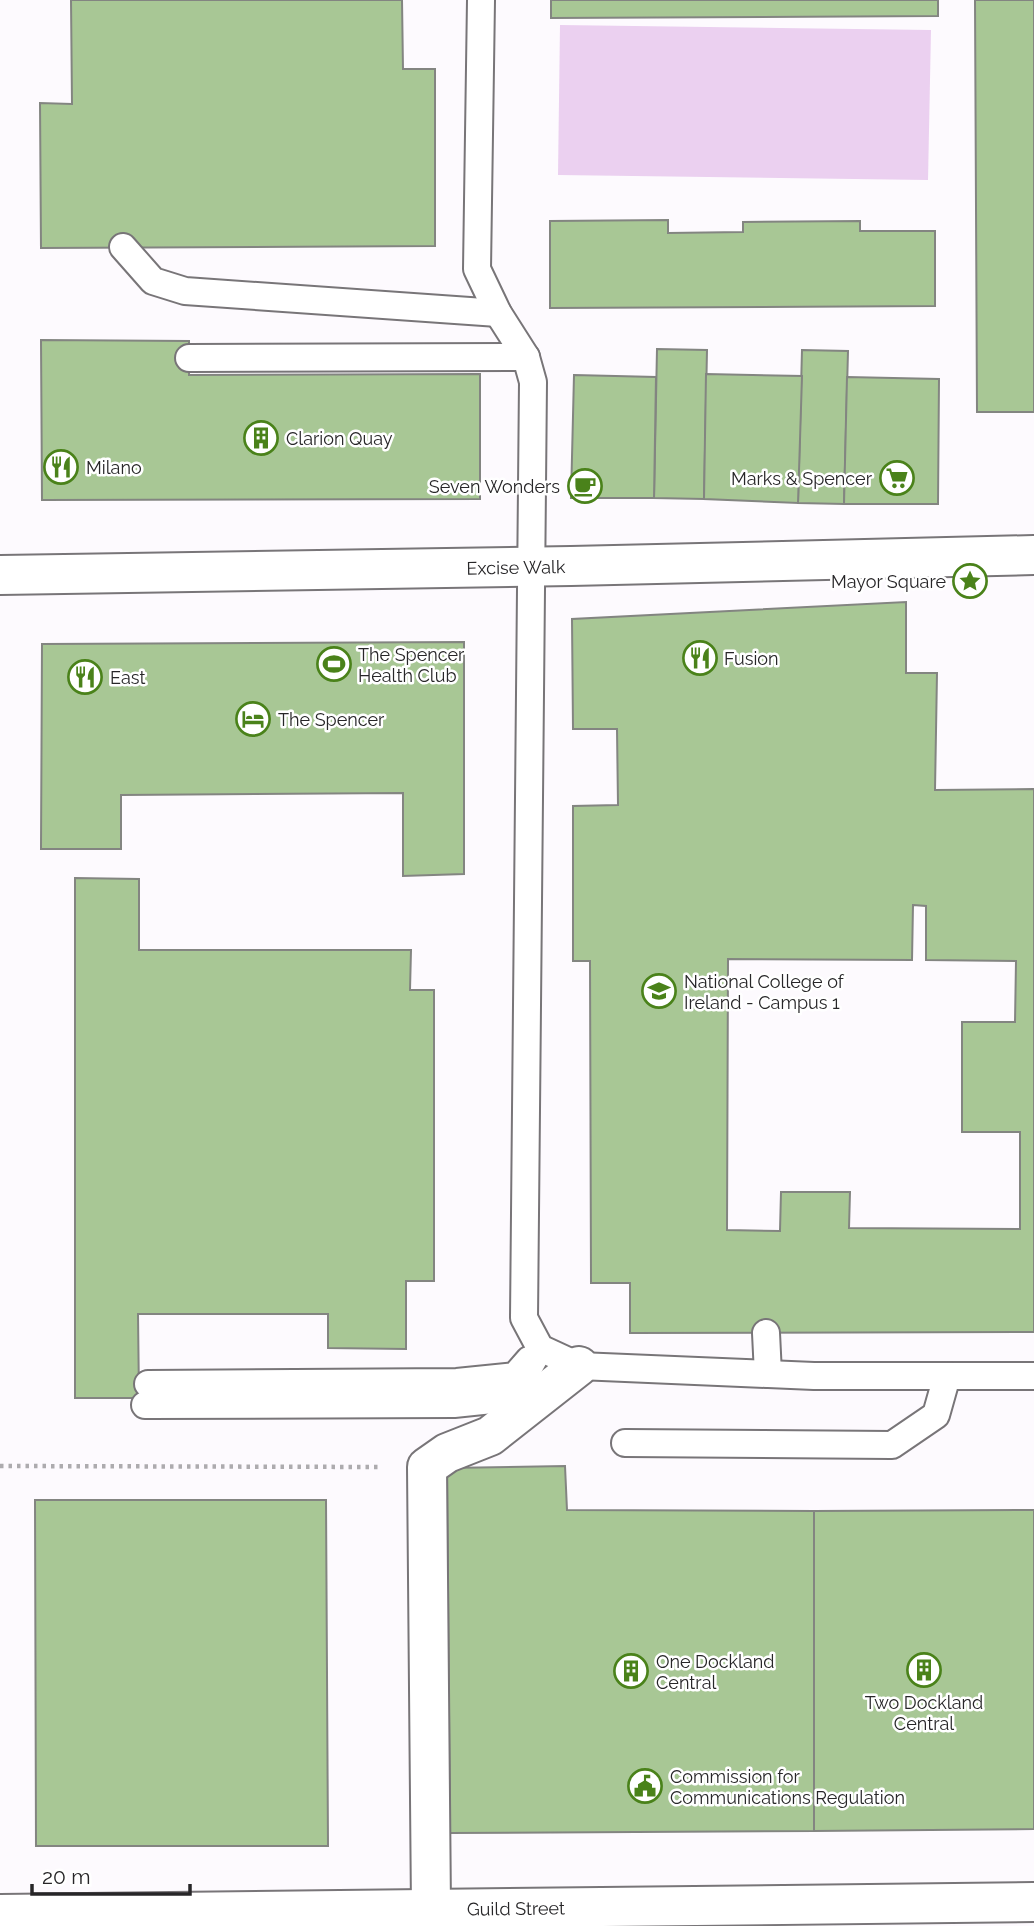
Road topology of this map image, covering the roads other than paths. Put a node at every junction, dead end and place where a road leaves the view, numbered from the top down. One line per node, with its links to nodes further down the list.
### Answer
1 (481, 0): 3 (lane)
2 (123, 247): 3 (lane)
3 (498, 313): 4 (lane)
4 (526, 357): 5 (lane); 7 (lane)
5 (189, 358)
6 (1034, 555): 7 (street, Excise Walk)
7 (533, 566): 8 (street, Excise Walk); 10 (lane)
8 (0, 575)
9 (766, 1333): 12 (lane)
10 (540, 1348): 11 (lane); 15 (lane)
11 (579, 1366): 12 (lane); 18 (street)
12 (768, 1374): 13 (lane)
13 (947, 1376): 14 (lane); 16 (lane)
14 (1034, 1376)
15 (147, 1394)
16 (625, 1443)
17 (1034, 1902): 18 (street, Guild Street)
18 (431, 1908): 20 (street, Guild Street)
19 (0, 1914): 20 (street, Guild Street)
20 (342, 1918)

